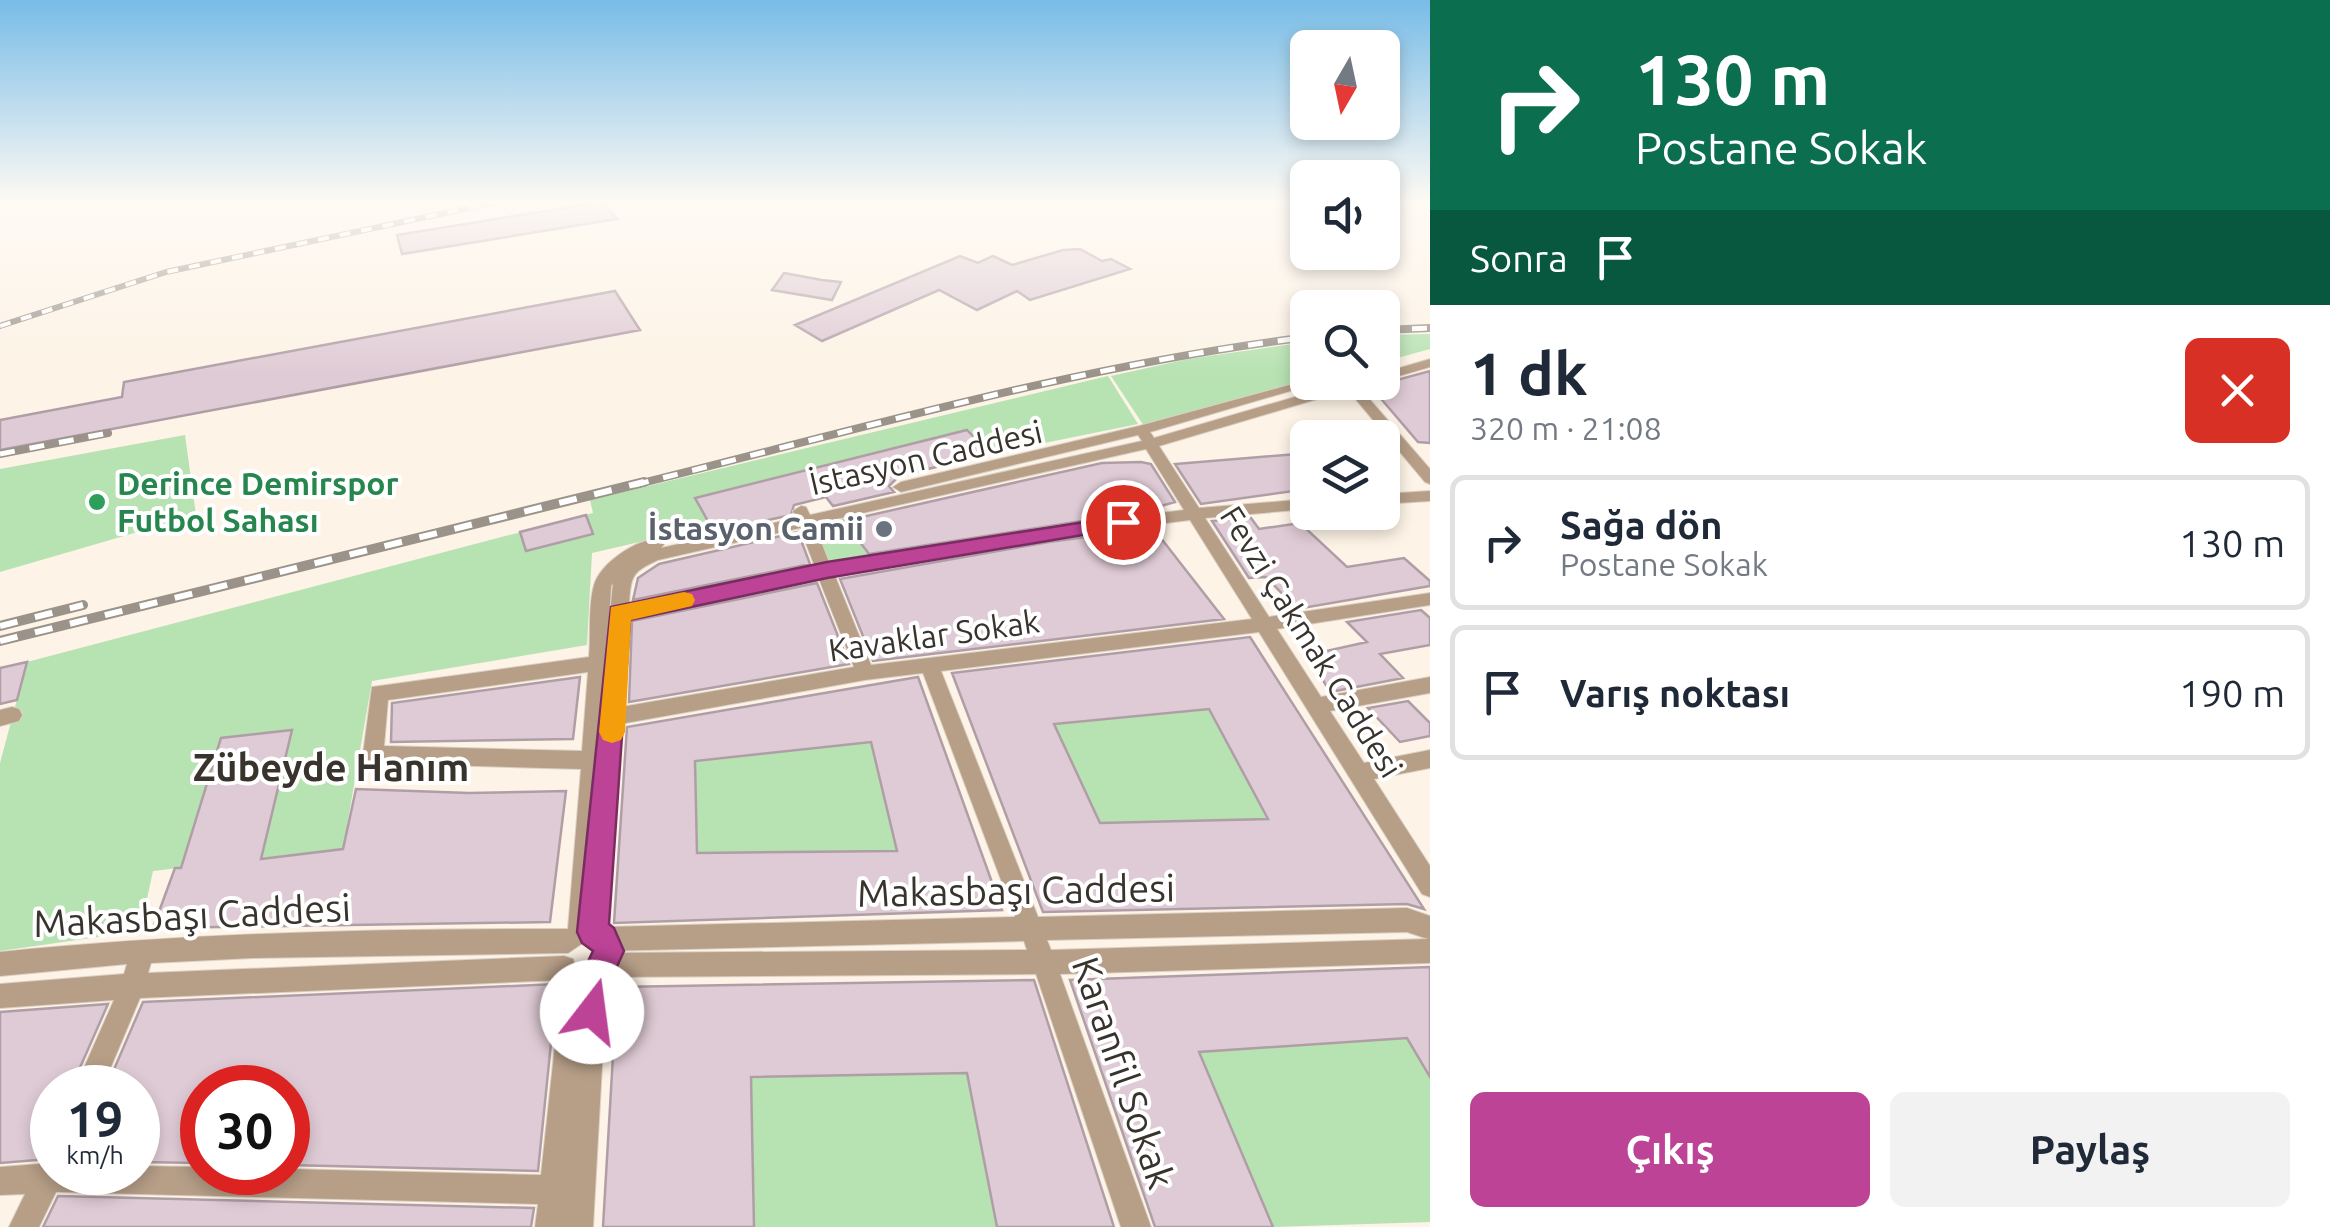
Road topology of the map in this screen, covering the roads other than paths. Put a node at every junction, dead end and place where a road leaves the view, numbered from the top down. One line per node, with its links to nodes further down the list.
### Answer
1 (1430, 351): 2 (street)
2 (1400, 359)
3 (1430, 363): 4 (street)
4 (1400, 372)
5 (1290, 390): 8 (street, İstasyon Caddesi)
6 (1293, 400): 8 (street, İstasyon Caddesi)
7 (1369, 400): 9 (street)
8 (1146, 437): 13 (street, Fevzi Çakmak Caddesi); 14 (street, İstasyon Caddesi)
9 (1430, 478)
10 (1430, 496): 11 (street)
11 (1400, 498)
12 (1290, 505): 13 (street)
13 (1193, 511): 15 (street); 18 (street, Fevzi Çakmak Caddesi)
14 (804, 516): 15 (street); 17 (street, İstasyon Caddesi); 19 (street, İstasyon Caddesi)
15 (827, 570): 17 (street); 21 (street)
16 (1430, 599): 18 (street, Kavaklar Sokak)
17 (620, 613): 24 (street, İstasyon Caddesi)
18 (1266, 624): 20 (street, Kavaklar Sokak); 23 (street, Fevzi Çakmak Caddesi)
19 (596, 663): 26 (street, İstasyon Caddesi); 26 (street)
20 (929, 665): 21 (street, Kavaklar Sokak); 29 (street, Karanfil Sokak)
21 (865, 674): 24 (street, Kavaklar Sokak)
22 (1430, 685): 23 (street)
23 (1318, 705): 27 (street, Fevzi Çakmak Caddesi)
24 (613, 717): 31 (street, İstasyon Caddesi)
25 (1430, 759): 27 (street)
26 (589, 760): 31 (street, İstasyon Caddesi)
27 (1358, 773): 28 (street, Fevzi Çakmak Caddesi)
28 (1430, 886)
29 (1030, 928): 30 (street, Makasbaşı Caddesi); 31 (street, Makasbaşı Caddesi); 34 (street, Karanfil Sokak)
30 (1430, 928)
31 (586, 936): 32 (street, Makasbaşı Caddesi); 36 (street, İstasyon Caddesi); 36 (street, İstasyon Caddesi)
32 (142, 951): 35 (street, Makasbaşı Caddesi); 37 (street)
33 (1430, 951): 34 (street, Makasbaşı Caddesi)
34 (1044, 962): 36 (street, Makasbaşı Caddesi); 48 (street, Karanfil Sokak)
35 (0, 964)
36 (585, 972): 37 (street, Makasbaşı Caddesi); 43 (street, İstasyon Caddesi); 47 (street)
37 (134, 986): 38 (street, Makasbaşı Caddesi); 39 (street)
38 (0, 996)
39 (98, 1065)
40 (30, 1176): 42 (street)
41 (160, 1177): 43 (street)
42 (0, 1181)
43 (553, 1190): 46 (street, İstasyon Caddesi)
44 (39, 1195): 45 (street)
45 (24, 1227)
46 (550, 1227)
47 (578, 1227)
48 (1136, 1227)

